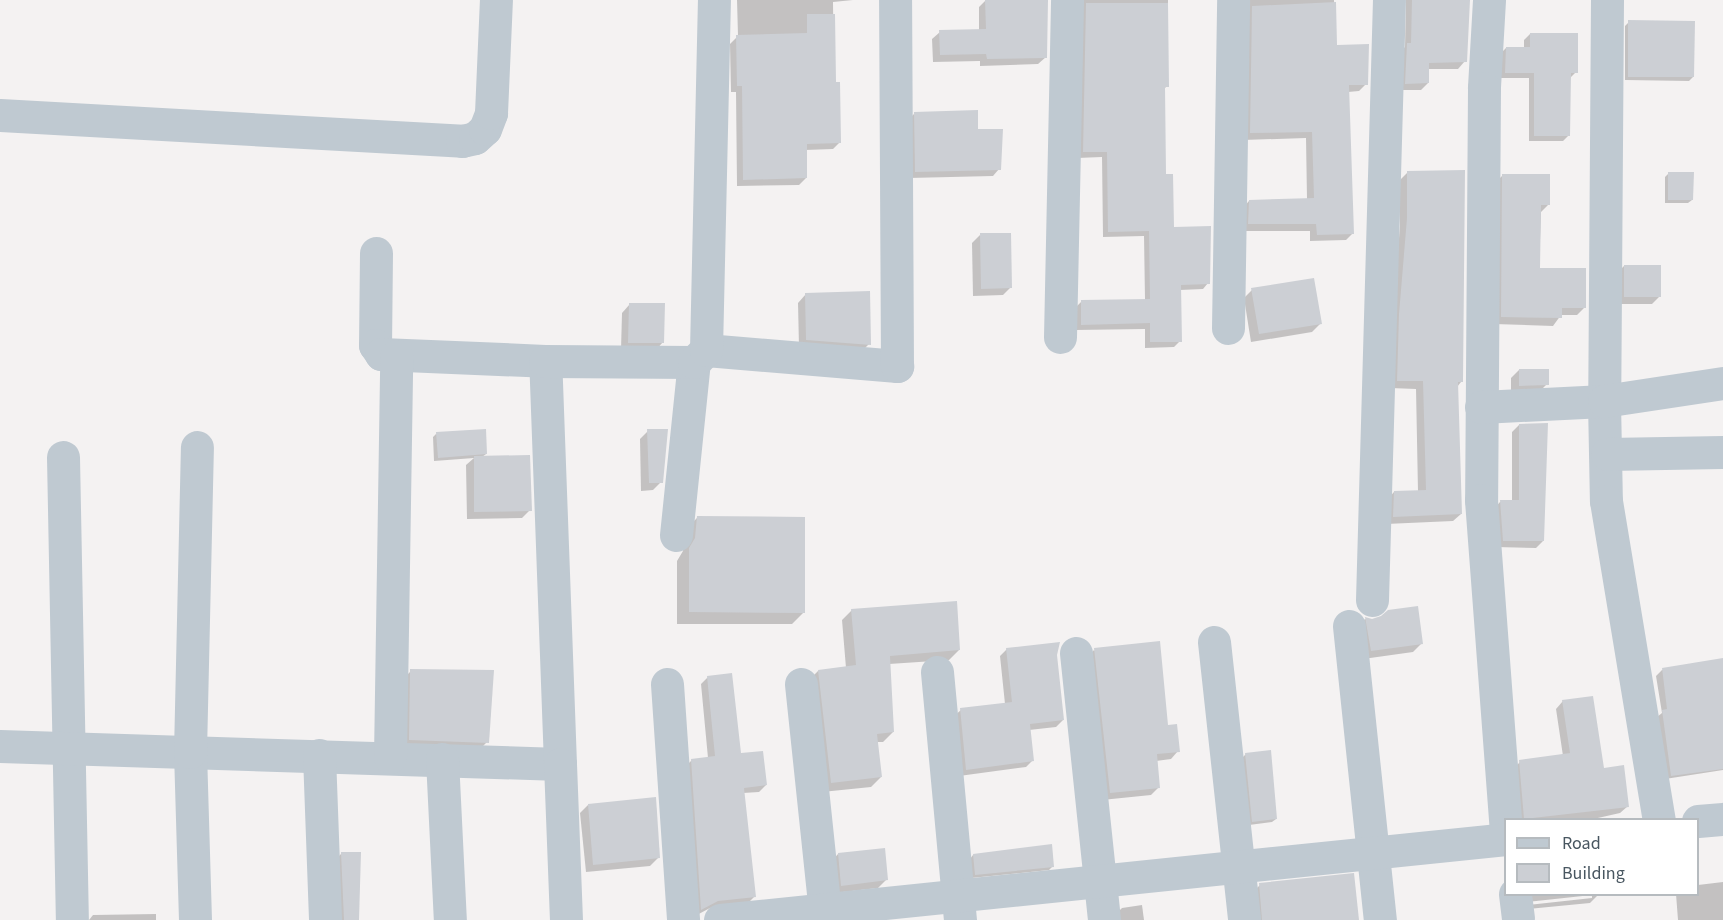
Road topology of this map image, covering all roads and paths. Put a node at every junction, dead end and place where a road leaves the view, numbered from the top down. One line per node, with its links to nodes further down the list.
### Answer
1 (496, 0): 9 (street)
2 (714, 0): 14 (street)
3 (895, 0): 14 (street)
4 (1067, 0): 12 (street)
5 (1233, 0): 11 (street)
6 (1389, 0): 24 (street)
7 (1490, 0): 18 (street)
8 (1607, 0): 17 (street)
9 (0, 114)
10 (376, 253): 13 (street)
11 (1228, 328)
12 (1060, 337)
13 (396, 356): 15 (street); 35 (street)
14 (700, 356): 15 (street); 23 (street)
15 (545, 361): 37 (street)
16 (1723, 384): 17 (street)
17 (1604, 401): 18 (street); 21 (street)
18 (1481, 407): 38 (street)
19 (196, 447): 33 (street)
20 (1723, 452): 21 (street)
21 (1607, 454): 39 (street)
22 (63, 457): 32 (street)
23 (676, 535)
24 (1372, 600)
25 (1349, 626): 43 (street)
26 (1214, 642): 44 (street)
27 (1076, 653): 45 (street)
28 (938, 672): 46 (street)
29 (667, 684): 53 (street)
30 (801, 684): 47 (street)
31 (0, 746): 32 (street)
32 (67, 747): 33 (street); 48 (street)
33 (190, 752): 34 (street); 49 (street)
34 (319, 755): 35 (street); 50 (street)
35 (390, 758): 36 (street)
36 (442, 759): 37 (street); 51 (street)
37 (560, 764): 52 (street)
38 (1505, 818)
39 (1659, 818)
40 (1723, 819): 41 (street)
41 (1699, 821)
42 (1504, 837): 43 (street)
43 (1373, 854): 44 (street); 57 (street)
44 (1238, 868): 45 (street); 56 (street)
45 (1100, 882): 46 (street); 55 (street)
46 (959, 908): 47 (street)
47 (825, 915): 54 (street)
48 (72, 920)
49 (195, 920)
50 (325, 920)
51 (450, 920)
52 (566, 920)
53 (683, 920)
54 (720, 920)
55 (1104, 920)
56 (1244, 920)
57 (1380, 920)

